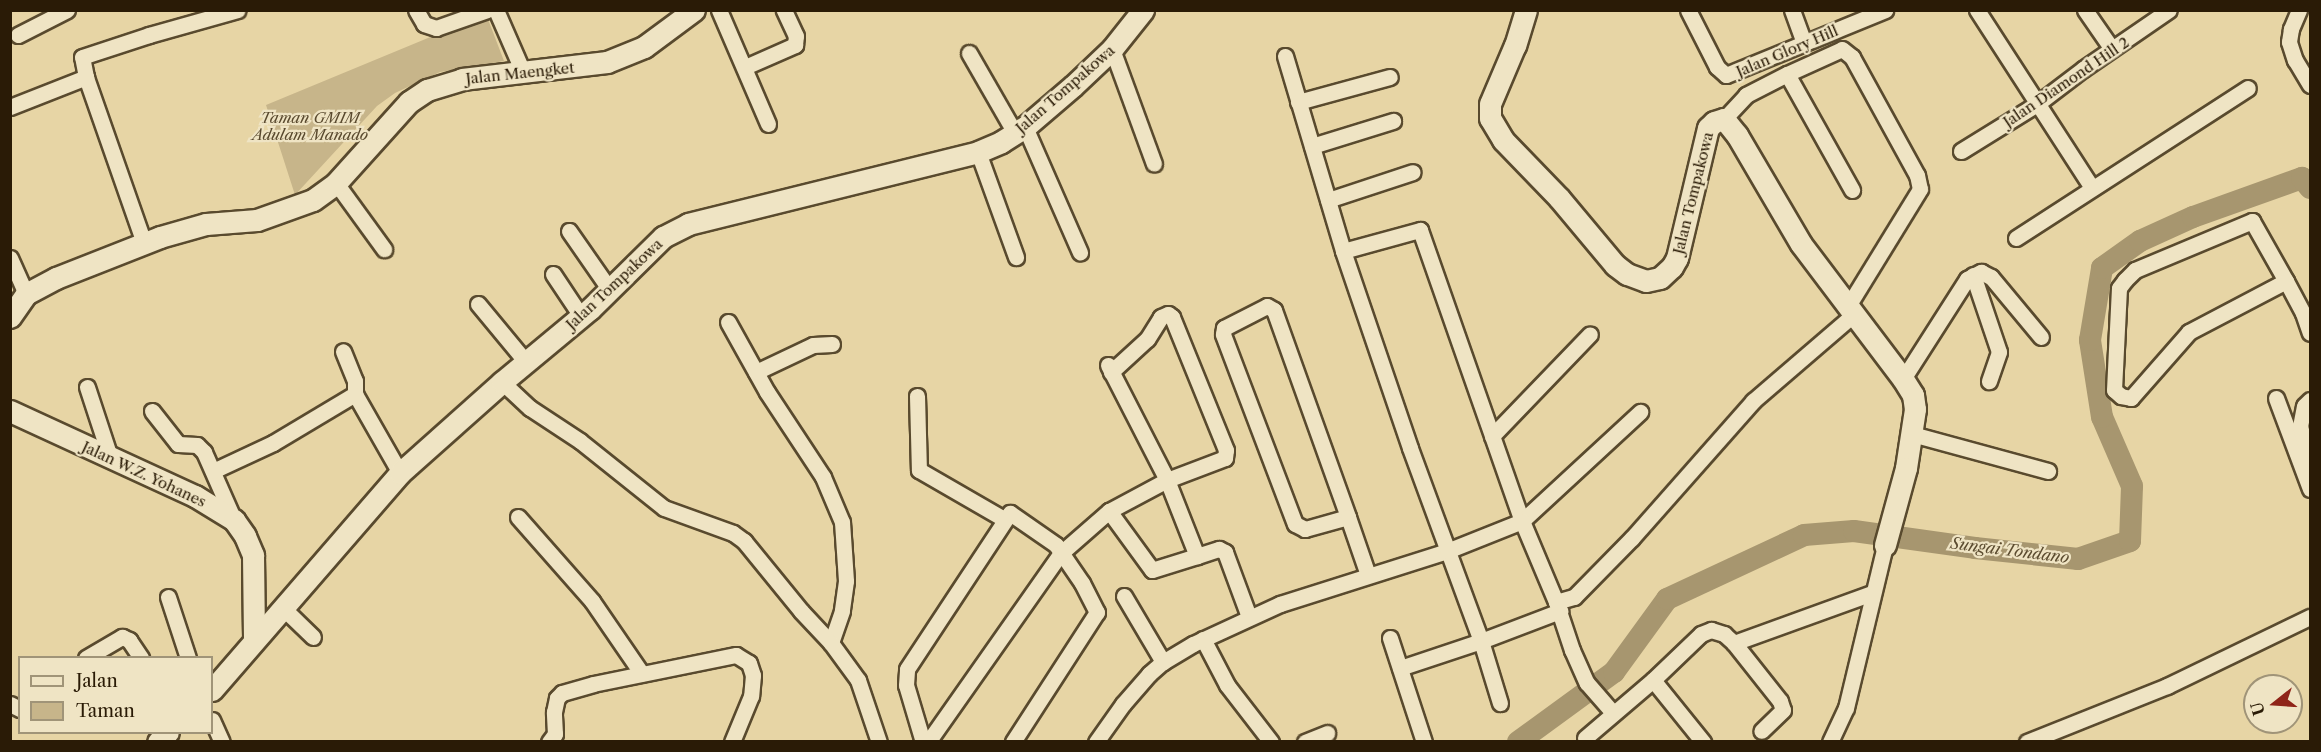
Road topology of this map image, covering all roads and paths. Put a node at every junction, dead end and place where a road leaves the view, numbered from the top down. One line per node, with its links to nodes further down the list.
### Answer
1 (68, 10): 18 (street)
2 (238, 10): 28 (street)
3 (416, 10): 4 (street)
4 (487, 10)
5 (496, 10): 25 (street)
6 (694, 10): 25 (street, Jalan Maengket)
7 (719, 10): 24 (street)
8 (784, 10): 24 (street)
9 (1143, 10): 20 (street, Jalan Tompakowa)
10 (1526, 10): 34 (street, Jalan Tompakowa)
11 (1688, 10): 19 (street, Jalan Glory Hill)
12 (1792, 10): 19 (street)
13 (1886, 10): 19 (street, Jalan Glory Hill)
14 (1977, 10): 32 (street)
15 (2085, 10): 21 (street)
16 (2169, 10): 21 (street, Jalan Diamond Hill 2)
17 (2300, 10): 29 (street)
18 (18, 35)
19 (1804, 43)
20 (1112, 49): 37 (street, Jalan Tompakowa); 41 (street)
21 (2112, 49): 32 (street, Jalan Diamond Hill 2)
22 (969, 53): 37 (street)
23 (1285, 56): 31 (street)
24 (745, 67): 36 (street)
25 (523, 72): 43 (street, Jalan Maengket)
26 (1787, 74): 34 (street); 45 (street); 61 (street)
27 (1390, 77): 31 (street)
28 (86, 78): 33 (street); 49 (street)
29 (2310, 85)
30 (2248, 88): 44 (street)
31 (1298, 102): 38 (street)
32 (2037, 104): 39 (street, Jalan Diamond Hill 2); 44 (street)
33 (10, 107)
34 (1724, 119): 61 (street, Jalan Tompakowa)
35 (1393, 121): 38 (street)
36 (768, 124)
37 (1020, 130): 40 (street, Jalan Tompakowa); 52 (street)
38 (1312, 146): 46 (street)
39 (1961, 151)
40 (978, 152): 53 (street); 58 (street, Jalan Tompakowa)
41 (1154, 164)
42 (1413, 172): 46 (street)
43 (336, 183): 49 (street, Jalan Maengket); 50 (street)
44 (2092, 188): 48 (street)
45 (1852, 190)
46 (1328, 200): 51 (street)
47 (569, 231): 58 (street)
48 (2016, 238)
49 (144, 243): 59 (street, Jalan Maengket)
50 (384, 249)
51 (1343, 251): 84 (street); 99 (street)
52 (1080, 252)
53 (1016, 257)
54 (10, 258): 59 (street)
55 (553, 274): 62 (street)
56 (1974, 274): 67 (street); 72 (street); 73 (street)
57 (2286, 281): 57 (street); 65 (street)
58 (610, 291): 62 (street, Jalan Tompakowa)
59 (26, 294): 63 (street, Jalan Maengket)
60 (478, 304): 70 (street)
61 (1851, 310): 72 (street, Jalan Tompakowa); 106 (street)
62 (581, 316): 70 (street, Jalan Tompakowa)
63 (10, 317)
64 (728, 322): 71 (street)
65 (2310, 333)
66 (1590, 334): 84 (street)
67 (2041, 337)
68 (832, 344): 71 (street)
69 (343, 351): 76 (street)
70 (526, 362): 74 (street, Jalan Tompakowa)
71 (756, 372): 115 (street)
72 (1903, 378): 83 (street, Jalan Tompakowa)
73 (1989, 381)
74 (502, 382): 89 (street, Jalan Tompakowa); 115 (street)
75 (87, 387): 85 (street)
76 (355, 394): 87 (street); 89 (street)
77 (917, 396): 95 (street)
78 (2276, 398): 91 (street)
79 (2310, 400): 86 (street)
80 (10, 411): 85 (street, Jalan W.Z. Yohanes)
81 (152, 411): 87 (street)
82 (1640, 412): 97 (street)
83 (1912, 434): 88 (street); 98 (street, Jalan Tompakowa)
84 (1492, 436): 97 (street)
85 (110, 457): 96 (street, Jalan W.Z. Yohanes)
86 (2310, 463)
87 (213, 471): 96 (street)
88 (2048, 471)
89 (400, 473): 107 (street, Jalan Tompakowa)
90 (1167, 480): 90 (street); 92 (street); 101 (street)
91 (2310, 487)
92 (1109, 511): 100 (street); 101 (street)
93 (518, 517): 122 (street)
94 (1348, 517): 94 (street); 102 (street)
95 (1004, 519): 100 (street); 135 (street)
96 (234, 520): 112 (street, Jalan W.Z. Yohanes)
97 (1522, 521): 99 (street); 106 (street)
98 (1885, 544): 103 (street)
99 (1447, 551): 102 (street); 114 (street)
100 (1061, 553): 136 (street); 137 (street)
101 (1197, 556): 109 (street)
102 (1368, 575): 109 (street)
103 (1872, 593): 116 (street); 143 (street)
104 (1124, 596): 120 (street)
105 (168, 597): 119 (street)
106 (1558, 607): 114 (street); 126 (street)
107 (282, 608): 110 (street); 112 (street, Jalan Tompakowa)
108 (2310, 616): 144 (street)
109 (1249, 617): 113 (street)
110 (313, 637)
111 (1390, 638): 121 (street)
112 (254, 639): 124 (street)
113 (1203, 639): 120 (street); 139 (street)
114 (1481, 641): 121 (street); 125 (street)
115 (831, 643): 134 (street)
116 (1734, 643): 123 (street); 128 (street)
117 (88, 656): 118 (street)
118 (140, 656)
119 (188, 656)
120 (1163, 662): 138 (street)
121 (1400, 668): 141 (street)
122 (642, 674): 132 (street); 133 (street)
123 (1653, 680): 126 (street); 142 (street)
124 (213, 687)
125 (1500, 703)
126 (1608, 708): 130 (street)
127 (213, 722): 131 (street)
128 (1761, 731)
129 (1327, 733): 140 (street)
130 (1584, 740)
131 (222, 741)
132 (549, 741)
133 (732, 741)
134 (879, 741)
135 (923, 741)
136 (928, 741)
137 (1013, 741)
138 (1096, 741)
139 (1271, 741)
140 (1305, 741)
141 (1424, 741)
142 (1703, 741)
143 (1830, 741)
144 (2027, 741)

